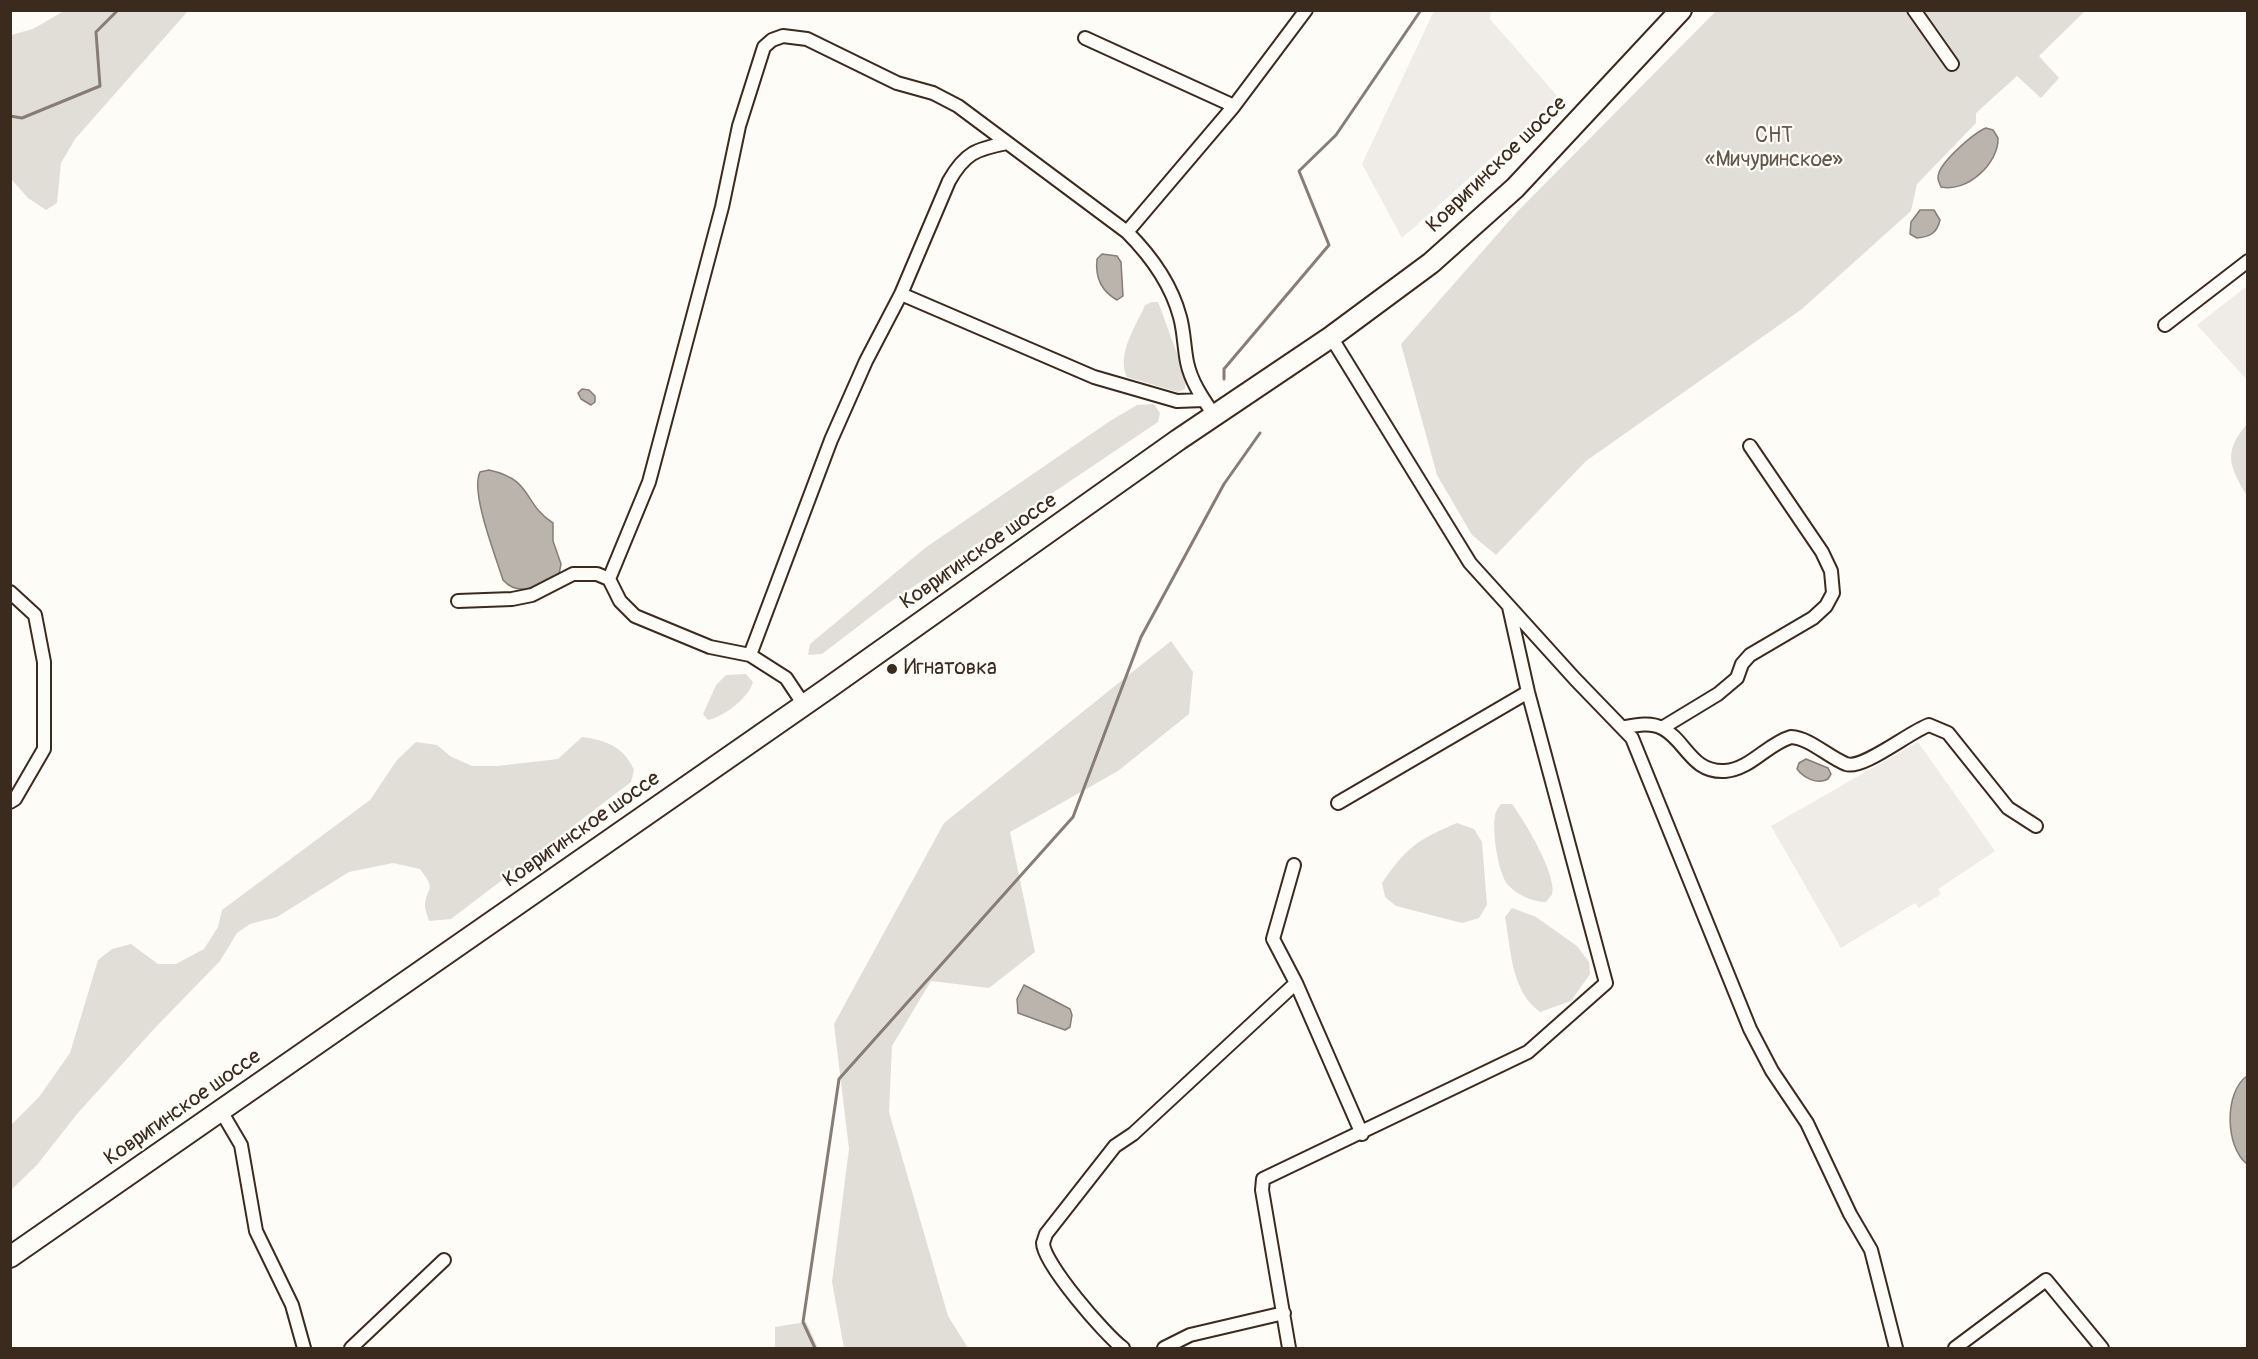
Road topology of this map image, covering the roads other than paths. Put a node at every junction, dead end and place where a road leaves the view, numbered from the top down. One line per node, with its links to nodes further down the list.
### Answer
1 (1306, 10): 6 (street)
2 (1682, 10): 12 (main road, Ковригинское шоссе)
3 (1914, 10): 5 (street)
4 (1085, 38): 6 (street)
5 (1952, 64)
6 (1234, 106): 8 (street)
7 (1007, 143): 8 (street); 10 (street); 15 (street)
8 (1127, 232): 13 (street)
9 (2247, 261): 11 (street)
10 (901, 294): 13 (street); 19 (street)
11 (2165, 325)
12 (1331, 337): 13 (main road, Ковригинское шоссе); 18 (street)
13 (1209, 408): 21 (main road, Ковригинское шоссе)
14 (1750, 446): 23 (street)
15 (609, 579): 17 (street); 19 (street)
16 (10, 592): 24 (street)
17 (458, 601)
18 (1509, 605): 20 (street); 22 (street)
19 (750, 655): 21 (street)
20 (1528, 692): 25 (street); 30 (street)
21 (804, 705): 29 (main road, Ковригинское шоссе)
22 (1625, 727): 23 (street); 39 (street)
23 (1662, 728): 26 (street)
24 (10, 802)
25 (1338, 803)
26 (2036, 826)
27 (1294, 865): 28 (street)
28 (1296, 983): 30 (street); 36 (street)
29 (221, 1111): 31 (main road, Ковригинское шоссе); 34 (street)
30 (1362, 1134): 33 (street)
31 (10, 1257)
32 (444, 1260): 35 (street)
33 (1284, 1313): 37 (street); 38 (street)
34 (304, 1348)
35 (351, 1348)
36 (1124, 1348)
37 (1164, 1348)
38 (1288, 1348)
39 (1896, 1348)
40 (1955, 1348): 41 (street)
41 (2102, 1348)

